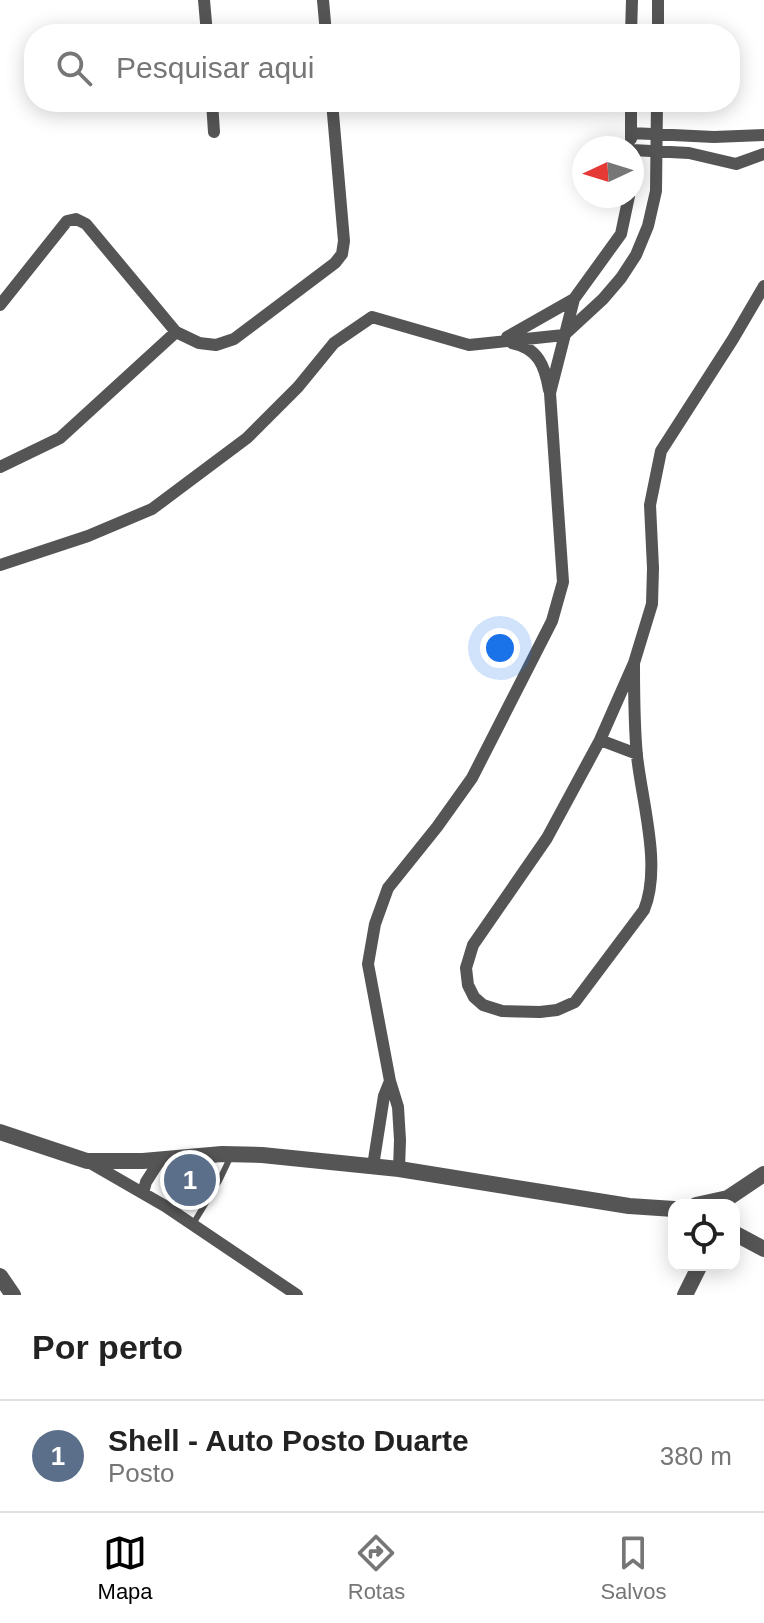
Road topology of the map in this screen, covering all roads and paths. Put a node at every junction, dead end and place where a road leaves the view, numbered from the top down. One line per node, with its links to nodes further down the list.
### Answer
1 (204, 0): 5 (street)
2 (323, 0): 6 (street)
3 (632, 0): 7 (street)
4 (658, 0): 8 (street)
5 (206, 24)
6 (325, 24)
7 (631, 24)
8 (658, 24)
9 (213, 112): 13 (street)
10 (333, 112): 24 (street)
11 (631, 112): 14 (street)
12 (657, 112): 15 (street)
13 (214, 132)
14 (631, 133): 15 (street)
15 (657, 134): 16 (street); 18 (street)
16 (764, 135)
17 (644, 150): 18 (street)
18 (657, 151): 19 (street); 25 (street)
19 (764, 154)
20 (626, 208): 22 (street)
21 (764, 286): 30 (street)
22 (574, 299): 25 (street); 26 (street)
23 (0, 305): 24 (street)
24 (176, 332): 28 (street)
25 (564, 335): 26 (street); 27 (street)
26 (501, 341): 27 (street); 29 (street)
27 (550, 393): 33 (street)
28 (0, 467)
29 (0, 565)
30 (634, 663): 31 (street); 32 (street)
31 (600, 740): 32 (street); 32 (street)
32 (637, 754)
33 (390, 1081): 38 (street); 39 (street)
34 (0, 1132): 37 (street)
35 (231, 1155): 36 (street); 38 (street); 44 (lane)
36 (160, 1160): 37 (street); 41 (street)
37 (87, 1161): 41 (street)
38 (373, 1166): 39 (street)
39 (399, 1169): 43 (street)
40 (764, 1174): 42 (street)
41 (143, 1193): 44 (street)
42 (731, 1199)
43 (668, 1209)
44 (193, 1224): 50 (street)
45 (740, 1236): 46 (street)
46 (764, 1249)
47 (697, 1271): 51 (street)
48 (0, 1276): 49 (street)
49 (13, 1295)
50 (297, 1295)
51 (685, 1295)

